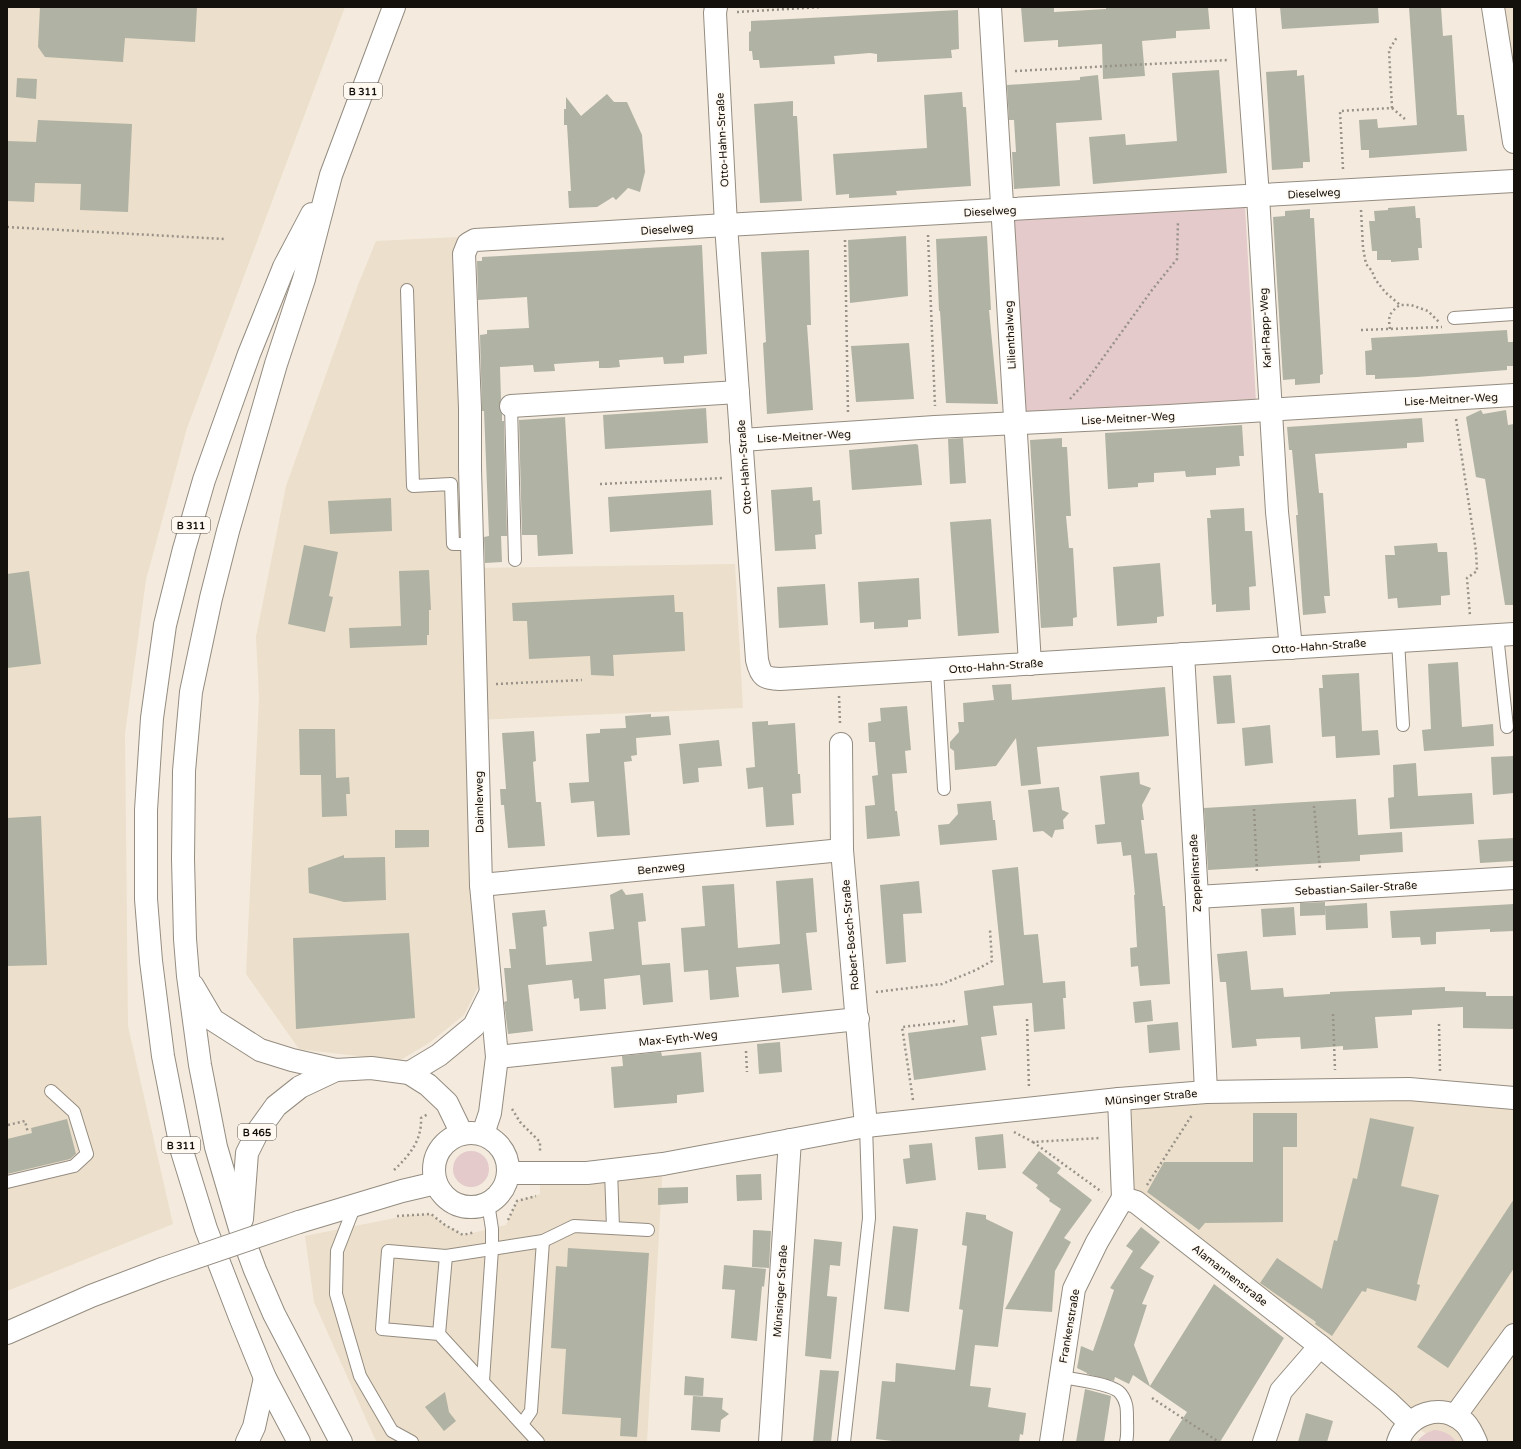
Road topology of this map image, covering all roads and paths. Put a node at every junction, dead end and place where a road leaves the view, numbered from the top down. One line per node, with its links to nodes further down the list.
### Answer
1 (394, 7): 13 (street, B 311)
2 (822, 7): 6 (path)
3 (990, 7): 9 (street, Lilienthalweg)
4 (1244, 7): 16 (street, Karl-Rapp-Weg)
5 (1493, 7): 12 (street)
6 (715, 10): 19 (street, Otto-Hahn-Straße)
7 (1397, 37): 10 (path)
8 (1230, 60): 9 (path)
9 (994, 72): 18 (street, Lilienthalweg)
10 (1392, 108): 11 (path); 15 (path)
11 (1406, 120)
12 (1514, 142)
13 (331, 175): 68 (street, B 311); 120 (street, B 311)
14 (1514, 181): 15 (street, Dieselweg)
15 (1352, 191): 16 (street, Dieselweg); 26 (path)
16 (1258, 196): 17 (street, Dieselweg); 35 (street, Karl-Rapp-Weg)
17 (1179, 200): 18 (street, Dieselweg); 36 (path)
18 (1003, 210): 19 (street, Dieselweg); 37 (street, Lilienthalweg)
19 (726, 225): 23 (street, Dieselweg); 31 (street, Otto-Hahn-Straße)
20 (7, 227): 22 (path)
21 (928, 236): 38 (path)
22 (224, 239)
23 (468, 244): 43 (street, Daimlerweg)
24 (845, 247): 39 (path)
25 (407, 290): 43 (lane)
26 (1400, 305): 29 (path); 29 (path)
27 (1514, 314): 28 (lane)
28 (1454, 318)
29 (1390, 329): 30 (path)
30 (1361, 330)
31 (738, 392): 34 (street); 40 (street, Otto-Hahn-Straße)
32 (1514, 395): 33 (street, Lise-Meitner-Weg)
33 (1453, 399): 35 (street, Lise-Meitner-Weg); 46 (path)
34 (511, 406): 44 (lane)
35 (1270, 409): 36 (street, Lise-Meitner-Weg); 48 (street, Karl-Rapp-Weg)
36 (1059, 421): 37 (street, Lise-Meitner-Weg)
37 (1015, 424): 38 (street, Lise-Meitner-Weg); 50 (street, Lilienthalweg)
38 (935, 427): 39 (street, Lise-Meitner-Weg)
39 (849, 433): 40 (street, Lise-Meitner-Weg)
40 (742, 440): 41 (street, Otto-Hahn-Straße)
41 (744, 477): 42 (path); 52 (street, Otto-Hahn-Straße)
42 (600, 484)
43 (472, 544): 54 (street, Daimlerweg)
44 (515, 560)
45 (1506, 634): 46 (street, Otto-Hahn-Straße); 56 (lane)
46 (1472, 636): 47 (street, Otto-Hahn-Straße)
47 (1398, 641): 48 (street, Otto-Hahn-Straße); 55 (lane)
48 (1291, 648): 49 (street, Otto-Hahn-Straße)
49 (1183, 654): 50 (street, Otto-Hahn-Straße); 66 (street, Zeppelinstraße)
50 (1030, 664): 51 (street, Otto-Hahn-Straße)
51 (937, 670): 52 (street, Otto-Hahn-Straße); 58 (lane)
52 (838, 676): 57 (path)
53 (582, 680): 54 (path)
54 (476, 684): 63 (street, Daimlerweg)
55 (1403, 725)
56 (1507, 727)
57 (841, 744): 61 (street, Robert-Bosch-Straße)
58 (944, 789)
59 (1314, 806): 64 (path)
60 (1254, 809): 65 (path)
61 (842, 850): 63 (street, Benzweg); 70 (street, Robert-Bosch-Straße)
62 (1514, 878): 64 (street, Sebastian-Sailer-Straße)
63 (481, 885): 69 (street, Daimlerweg)
64 (1322, 890): 65 (street, Sebastian-Sailer-Straße)
65 (1258, 893): 66 (street, Sebastian-Sailer-Straße)
66 (1197, 897): 81 (street, Zeppelinstraße)
67 (990, 930): 70 (path)
68 (188, 976): 77 (street, B 465); 111 (street, B 311)
69 (491, 992): 76 (street, Daimlerweg); 78 (street)
70 (856, 995): 72 (street, Robert-Bosch-Straße)
71 (1333, 1014): 79 (path)
72 (858, 1019): 76 (street, Max-Eyth-Weg); 91 (street, Robert-Bosch-Straße)
73 (1027, 1019): 87 (path)
74 (955, 1020): 89 (path)
75 (1439, 1024): 82 (path)
76 (498, 1057): 83 (street, Daimlerweg)
77 (336, 1070): 78 (street, B 465); 111 (street, B 465)
78 (409, 1073): 86 (street, B 465)
79 (1336, 1090): 81 (street, Münsinger Straße); 82 (street, Münsinger Straße)
80 (51, 1091): 102 (lane)
81 (1206, 1092): 85 (street, Münsinger Straße); 104 (path)
82 (1441, 1092): 84 (street, Münsinger Straße)
83 (493, 1093): 93 (street, Daimlerweg); 96 (path)
84 (1514, 1098)
85 (1119, 1099): 87 (street, Münsinger Straße); 94 (street)
86 (447, 1103): 93 (street, B 465); 99 (path)
87 (1030, 1108): 88 (street, Münsinger Straße)
88 (1000, 1112): 89 (street, Münsinger Straße); 97 (path)
89 (916, 1121): 91 (street, Münsinger Straße)
90 (8, 1125): 92 (path)
91 (866, 1126): 95 (street, Münsinger Straße); 132 (lane)
92 (28, 1134)
93 (472, 1134): 100 (street, B 465); 103 (street)
94 (1121, 1137): 97 (path); 104 (street)
95 (790, 1140): 98 (street, Münsinger Straße); 131 (street, Münsinger Straße)
96 (540, 1142)
97 (1033, 1142): 104 (path)
98 (611, 1170): 101 (street, Münsinger Straße); 109 (lane)
99 (388, 1173)
100 (508, 1173): 101 (street, Münsinger Straße); 105 (street)
101 (540, 1173): 108 (path)
102 (7, 1182)
103 (436, 1183): 105 (street); 106 (street)
104 (1130, 1200): 118 (street, Alamannenstraße); 119 (street, Frankenstraße)
105 (488, 1202): 108 (lane)
106 (355, 1205): 115 (street, bridge); 129 (lane)
107 (396, 1216): 108 (path)
108 (492, 1228): 113 (lane)
109 (613, 1228): 110 (lane); 112 (lane)
110 (648, 1230)
111 (241, 1232): 128 (street, B 311)
112 (543, 1241): 113 (lane); 125 (lane)
113 (492, 1249): 114 (lane); 121 (lane)
114 (446, 1256): 116 (lane); 116 (lane)
115 (7, 1333)
116 (440, 1334): 121 (lane)
117 (1514, 1335): 123 (street)
118 (1320, 1346): 124 (street, Alamannenstraße); 136 (street)
119 (1060, 1376): 133 (street, Frankenstraße); 134 (lane)
120 (265, 1378): 126 (street); 127 (street, B 311)
121 (483, 1381): 125 (lane)
122 (1152, 1398): 135 (path)
123 (1455, 1416): 124 (street); 138 (street)
124 (1409, 1422): 137 (street)
125 (522, 1424): 130 (lane)
126 (247, 1442)
127 (299, 1442)
128 (341, 1442)
129 (412, 1442)
130 (538, 1442)
131 (770, 1442)
132 (844, 1442)
133 (1051, 1442)
134 (1126, 1442)
135 (1219, 1442)
136 (1264, 1442)
137 (1398, 1442)
138 (1476, 1442)

